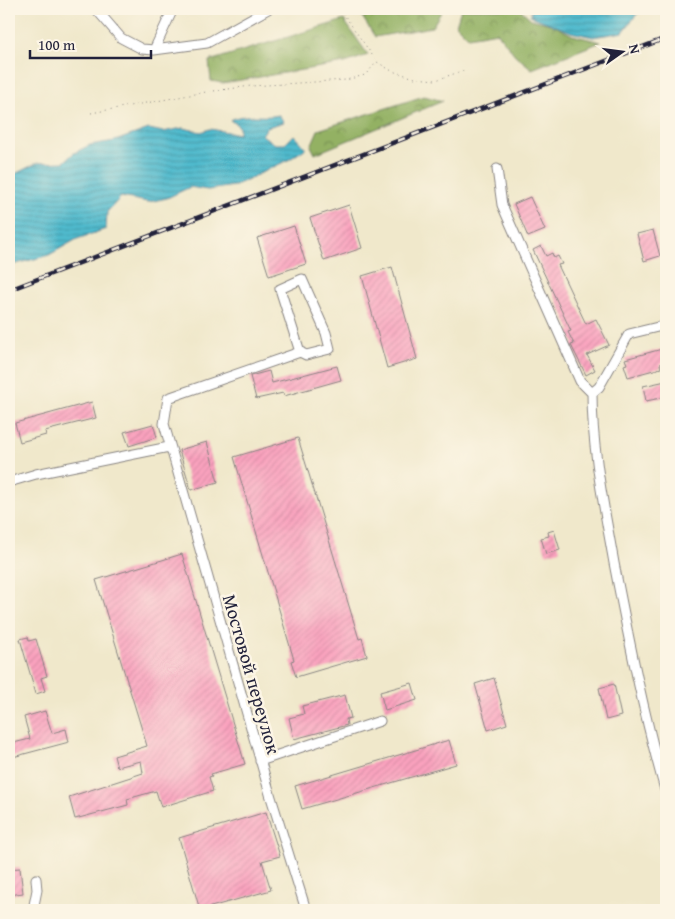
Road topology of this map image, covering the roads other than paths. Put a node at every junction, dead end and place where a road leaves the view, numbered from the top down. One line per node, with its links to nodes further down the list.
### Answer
1 (96, 9): 4 (street)
2 (173, 9): 4 (street)
3 (268, 9): 4 (street)
4 (154, 50)
5 (497, 169): 8 (street)
6 (666, 325): 8 (street)
7 (300, 352): 7 (street); 9 (street, Мостовой переулок)
8 (592, 393): 13 (street)
9 (169, 447): 10 (street); 12 (street, Мостовой переулок)
10 (9, 482)
11 (380, 721): 12 (street)
12 (260, 761): 16 (street, Мостовой переулок)
13 (666, 793)
14 (36, 879): 15 (street)
15 (33, 910)
16 (306, 910)

